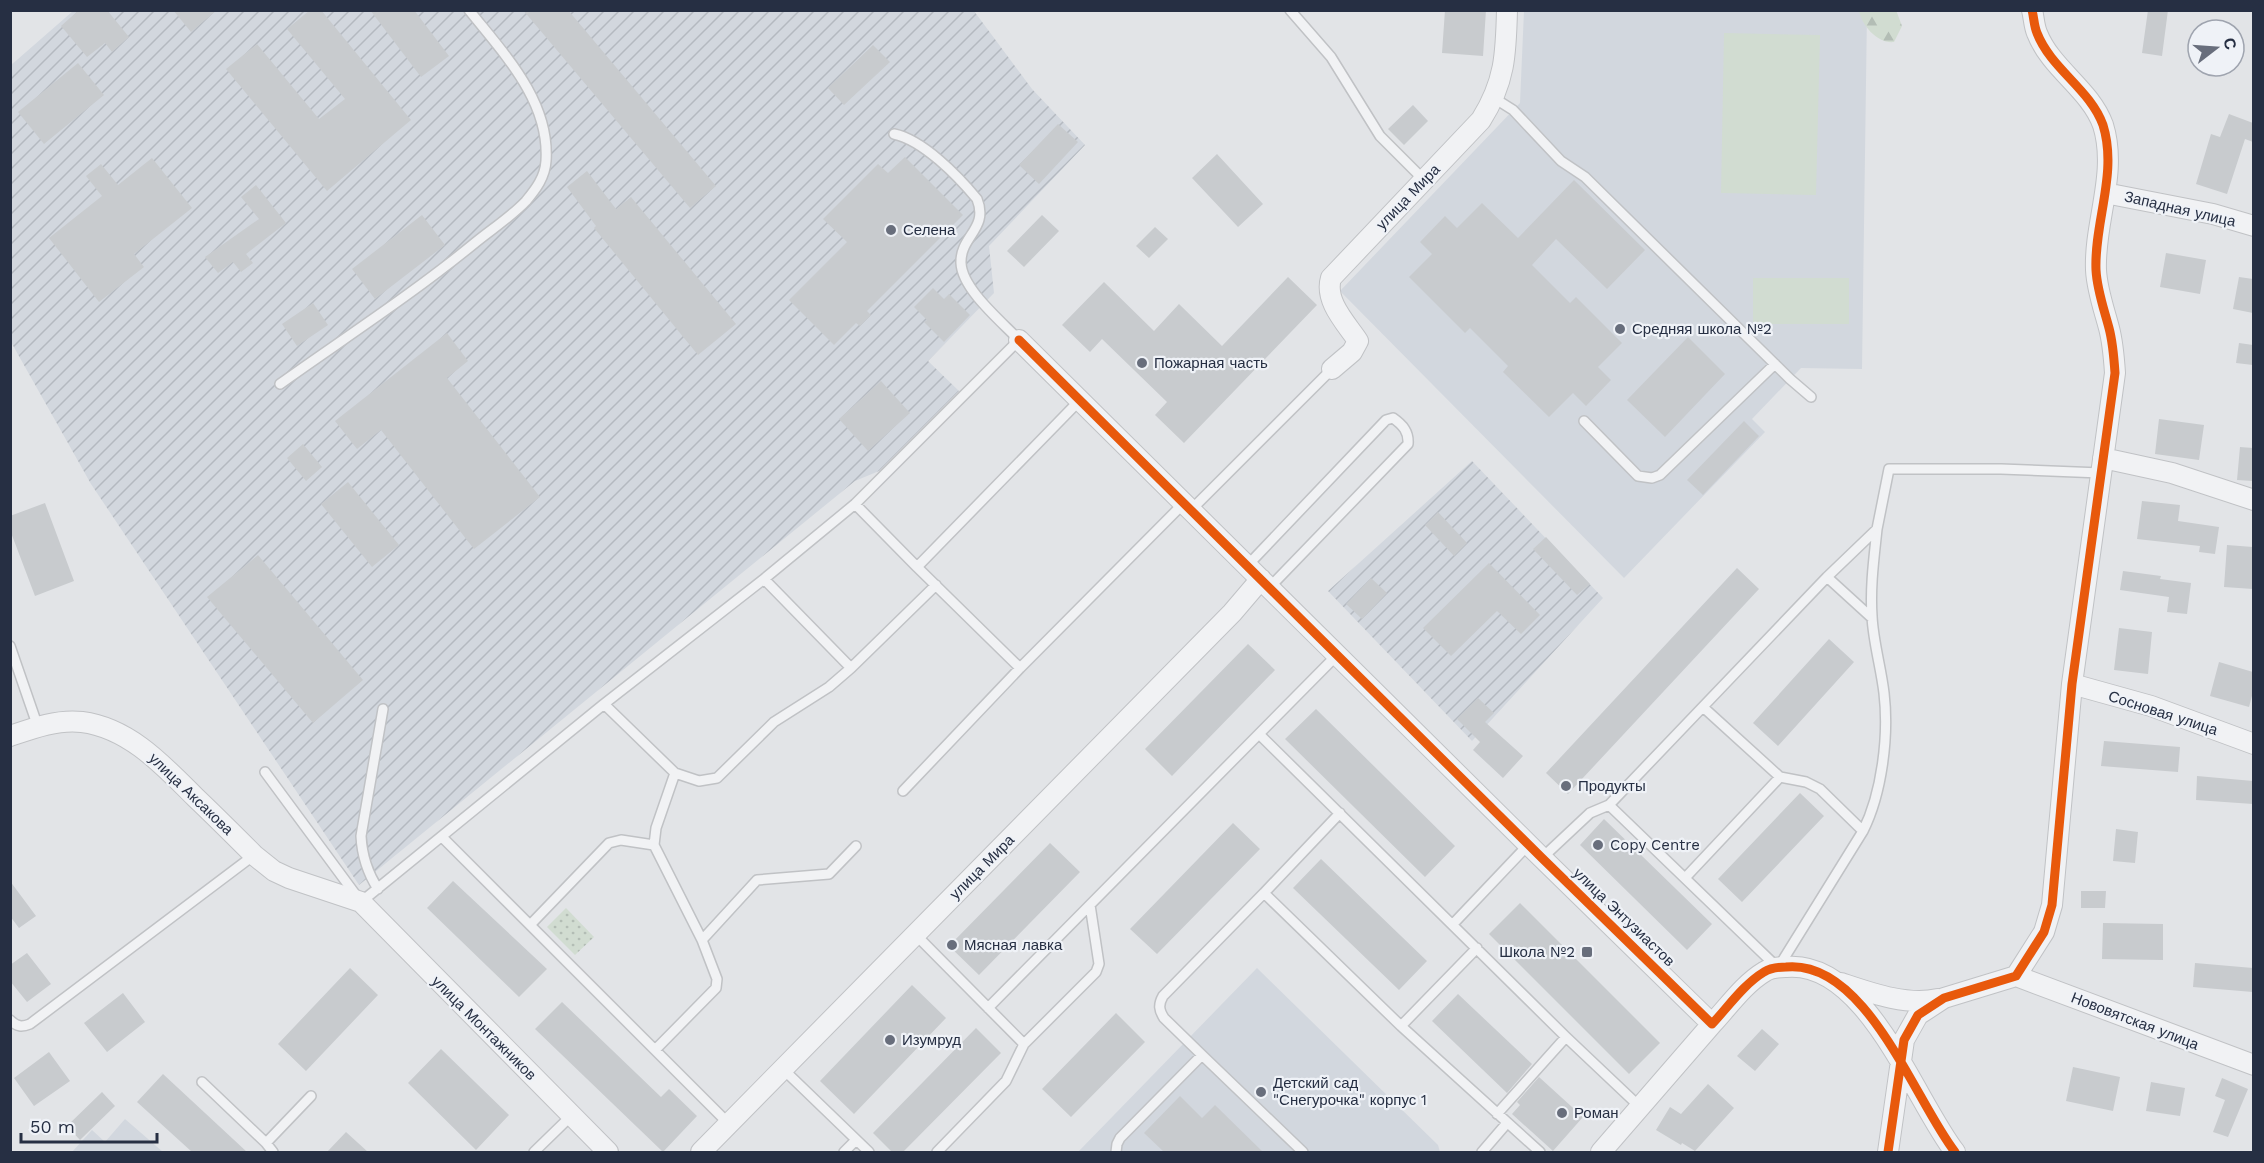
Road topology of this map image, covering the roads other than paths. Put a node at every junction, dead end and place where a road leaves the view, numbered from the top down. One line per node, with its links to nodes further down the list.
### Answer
1 (469, 10): 13 (lane)
2 (1290, 10): 7 (lane)
3 (1507, 10): 5 (street, улица Мира)
4 (2032, 10): 8 (street)
5 (1494, 98): 7 (street, улица Мира); 11 (lane)
6 (894, 134): 10 (lane)
7 (1424, 180): 12 (street, улица Мира)
8 (2105, 193): 9 (street, Западная улица); 17 (street)
9 (2253, 226)
10 (1019, 340): 15 (street, улица Энтузиастов); 19 (lane)
11 (1776, 364): 14 (lane); 16 (lane)
12 (1332, 369): 20 (lane)
13 (280, 384)
14 (1811, 397)
15 (1080, 400): 20 (street, улица Энтузиастов); 22 (lane)
16 (1584, 421)
17 (2102, 466): 18 (street); 21 (lane); 32 (street)
18 (2253, 500)
19 (855, 504): 22 (lane); 25 (lane)
20 (1187, 506): 23 (street, улица Энтузиастов); 31 (lane)
21 (1877, 529): 24 (lane); 27 (lane)
22 (917, 567): 26 (lane)
23 (1259, 577): 23 (lane); 29 (street, улица Энтузиастов); 59 (street, улица Мира)
24 (1827, 577): 27 (lane); 34 (lane)
25 (764, 579): 30 (lane); 33 (lane)
26 (936, 585): 30 (lane); 31 (lane)
27 (1872, 618): 46 (lane)
28 (10, 646): 36 (lane)
29 (1337, 655): 37 (lane); 50 (street, улица Энтузиастов)
30 (851, 668): 41 (lane)
31 (1020, 668): 43 (lane)
32 (2072, 684): 39 (street, Сосновая улица); 63 (street)
33 (604, 704): 41 (lane); 47 (lane)
34 (1703, 707): 42 (lane); 44 (lane)
35 (383, 709): 53 (lane)
36 (38, 727): 38 (street, улица Аксакова); 51 (street, улица Аксакова)
37 (1259, 734): 45 (lane); 56 (lane)
38 (10, 736)
39 (2253, 744)
40 (265, 772): 55 (lane)
41 (675, 773): 48 (lane)
42 (1780, 777): 46 (lane); 52 (lane)
43 (903, 791)
44 (1609, 805): 50 (lane); 52 (lane)
45 (1340, 813): 54 (lane); 57 (lane)
46 (1863, 831): 62 (lane)
47 (442, 837): 53 (lane); 58 (lane)
48 (654, 845): 58 (lane); 60 (lane)
49 (856, 846): 60 (lane)
50 (1535, 852): 57 (lane); 68 (street, улица Энтузиастов)
51 (254, 855): 55 (street, улица Аксакова); 67 (lane)
52 (1685, 878): 62 (lane)
53 (378, 889): 55 (lane)
54 (1264, 893): 69 (lane); 73 (lane)
55 (361, 902): 81 (street, улица Монтажников)
56 (1089, 905): 66 (lane); 71 (lane)
57 (1452, 924): 61 (lane)
58 (530, 925): 72 (lane)
59 (916, 935): 66 (lane); 76 (street, улица Мира)
60 (702, 940): 72 (lane)
61 (1477, 948): 69 (lane); 70 (lane)
62 (1778, 968): 64 (street); 68 (street)
63 (2016, 976): 65 (street); 75 (street, Нововятская улица)
64 (1830, 979): 65 (street); 74 (street)
65 (1944, 998): 74 (street)
66 (988, 1008): 71 (lane)
67 (10, 1020)
68 (1712, 1024): 79 (street)
69 (1401, 1026): 80 (lane)
70 (1566, 1037): 79 (lane); 80 (lane)
71 (1024, 1044): 92 (lane)
72 (655, 1050): 83 (lane)
73 (1202, 1055): 93 (lane); 94 (lane)
74 (1900, 1062): 98 (street); 99 (street)
75 (2253, 1065)
76 (783, 1069): 83 (street, улица Мира); 84 (lane)
77 (202, 1082): 85 (lane)
78 (311, 1096): 85 (lane)
79 (1640, 1107): 97 (street)
80 (1497, 1114): 82 (lane)
81 (571, 1116): 87 (lane); 88 (street, улица Монтажников)
82 (1507, 1123): 95 (lane); 96 (lane)
83 (729, 1124): 89 (street, улица Мира)
84 (856, 1140): 90 (lane); 91 (lane)
85 (266, 1143): 86 (lane)
86 (273, 1152)
87 (534, 1152)
88 (608, 1152)
89 (701, 1152)
90 (844, 1152)
91 (869, 1152)
92 (938, 1152)
93 (1116, 1152)
94 (1303, 1152)
95 (1482, 1152)
96 (1540, 1152)
97 (1601, 1152)
98 (1888, 1152)
99 (1955, 1152)

